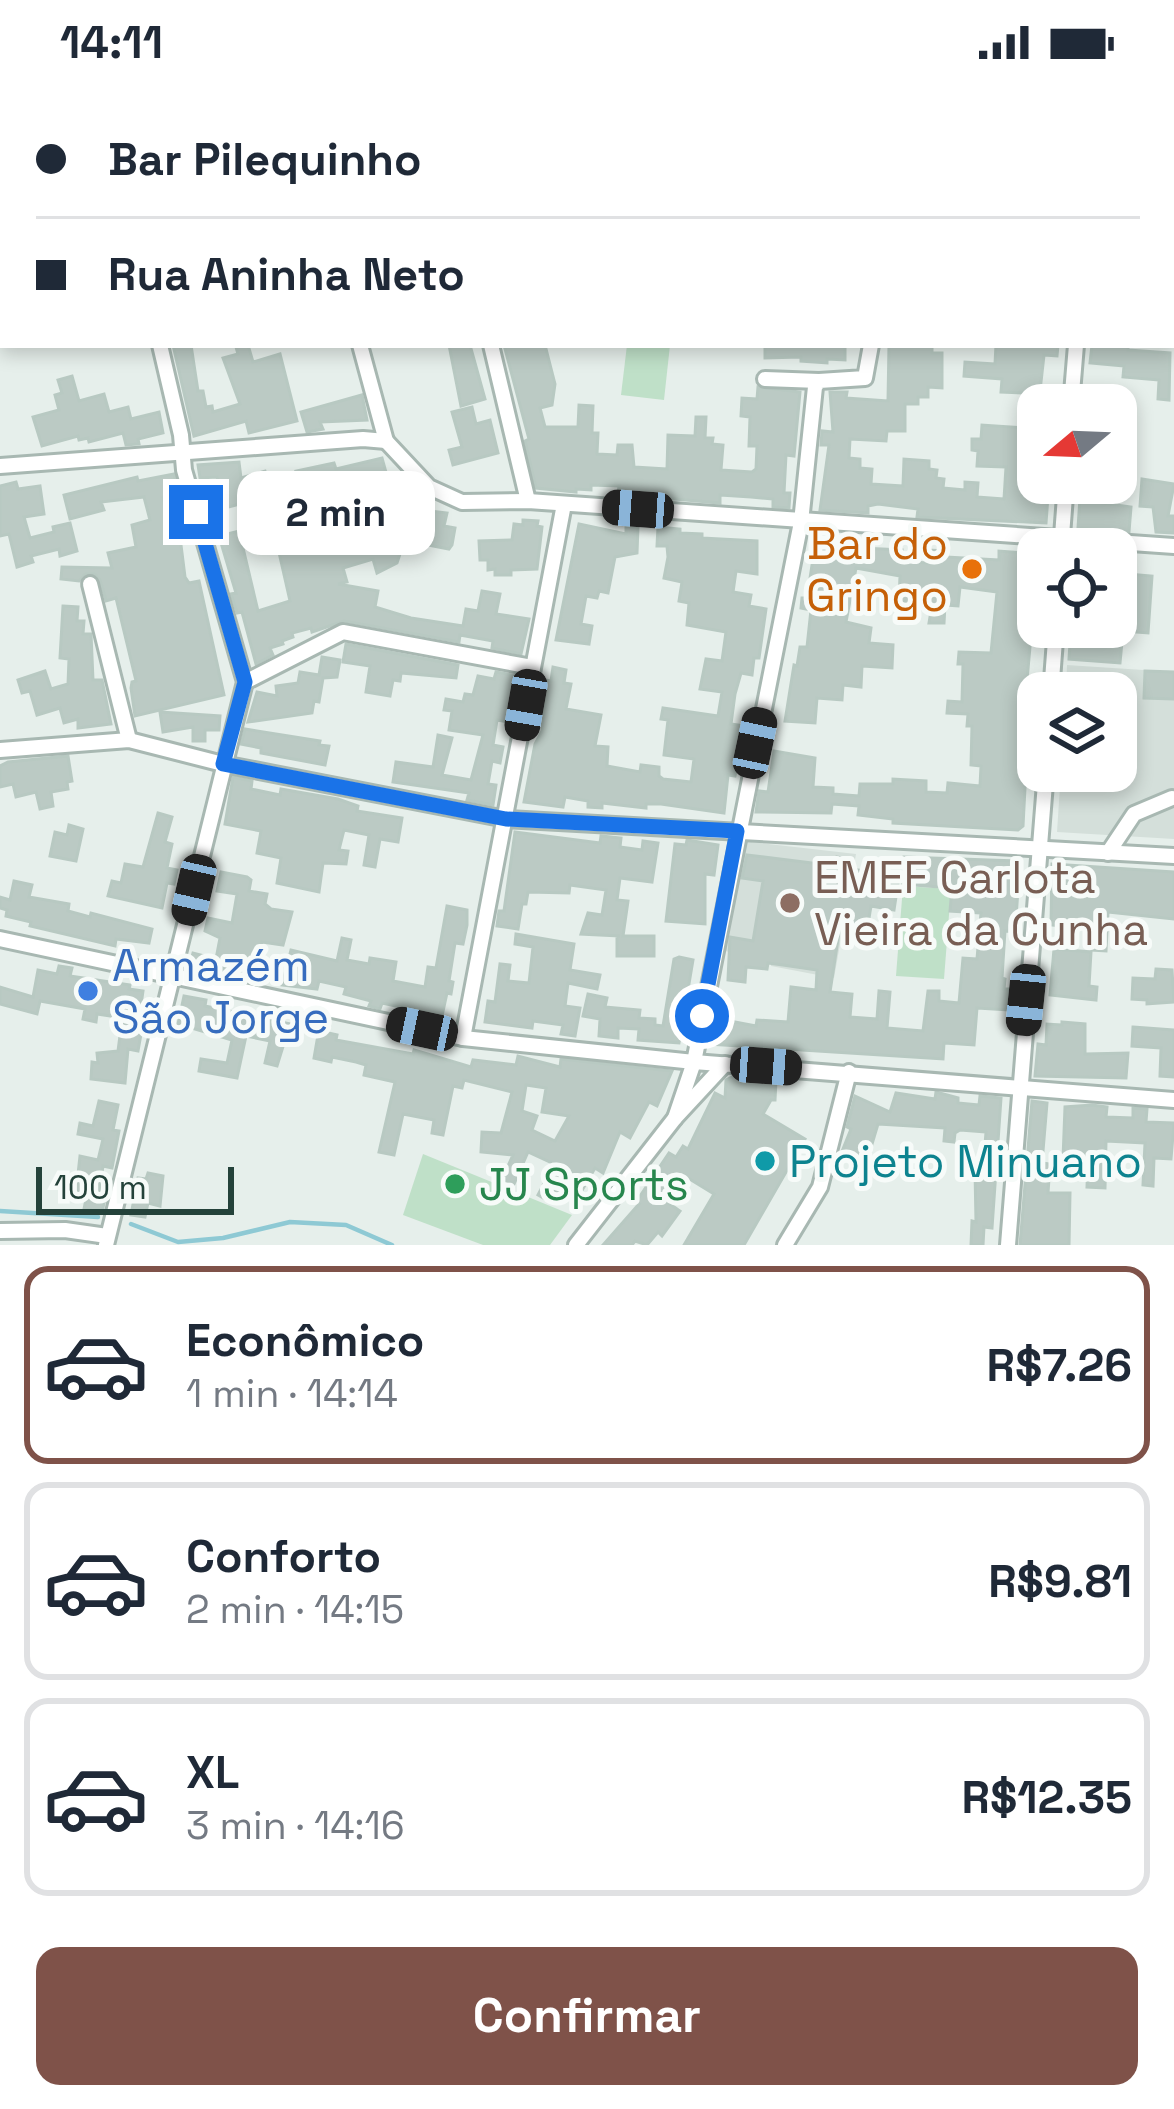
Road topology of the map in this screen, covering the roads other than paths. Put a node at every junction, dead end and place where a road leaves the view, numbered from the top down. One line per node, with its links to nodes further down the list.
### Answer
1 (161, 348): 10 (street)
2 (361, 348): 9 (street)
3 (492, 348): 12 (street)
4 (870, 348): 7 (street)
5 (1076, 348): 8 (street)
6 (765, 379): 7 (street)
7 (819, 381): 14 (street)
8 (1073, 384)
9 (386, 441): 10 (street); 12 (street)
10 (183, 451): 11 (street); 20 (street)
11 (0, 466)
12 (528, 501): 13 (street)
13 (564, 504): 14 (street); 19 (street)
14 (801, 522): 15 (street); 27 (street)
15 (1017, 540)
16 (1137, 545): 17 (street)
17 (1174, 546)
18 (90, 584): 21 (street)
19 (532, 667): 20 (street); 26 (street)
20 (245, 682): 23 (street)
21 (129, 740): 22 (street); 23 (street)
22 (0, 750)
23 (223, 764): 26 (street); 32 (street)
24 (1044, 792): 28 (street)
25 (1172, 798): 29 (street)
26 (506, 819): 27 (street); 33 (street)
27 (737, 831): 28 (street); 34 (street)
28 (1040, 848): 29 (street); 37 (street)
29 (1108, 853): 30 (street)
30 (1174, 856)
31 (0, 939): 32 (street)
32 (175, 974): 33 (street); 41 (street)
33 (463, 1038): 34 (street)
34 (694, 1062): 35 (street); 39 (street)
35 (725, 1064): 36 (street); 39 (street)
36 (848, 1072): 37 (street); 43 (street)
37 (1018, 1086): 38 (street); 44 (street)
38 (1174, 1100)
39 (675, 1118): 42 (street)
40 (0, 1231): 41 (street)
41 (106, 1240)
42 (577, 1245)
43 (785, 1245)
44 (1008, 1245)

